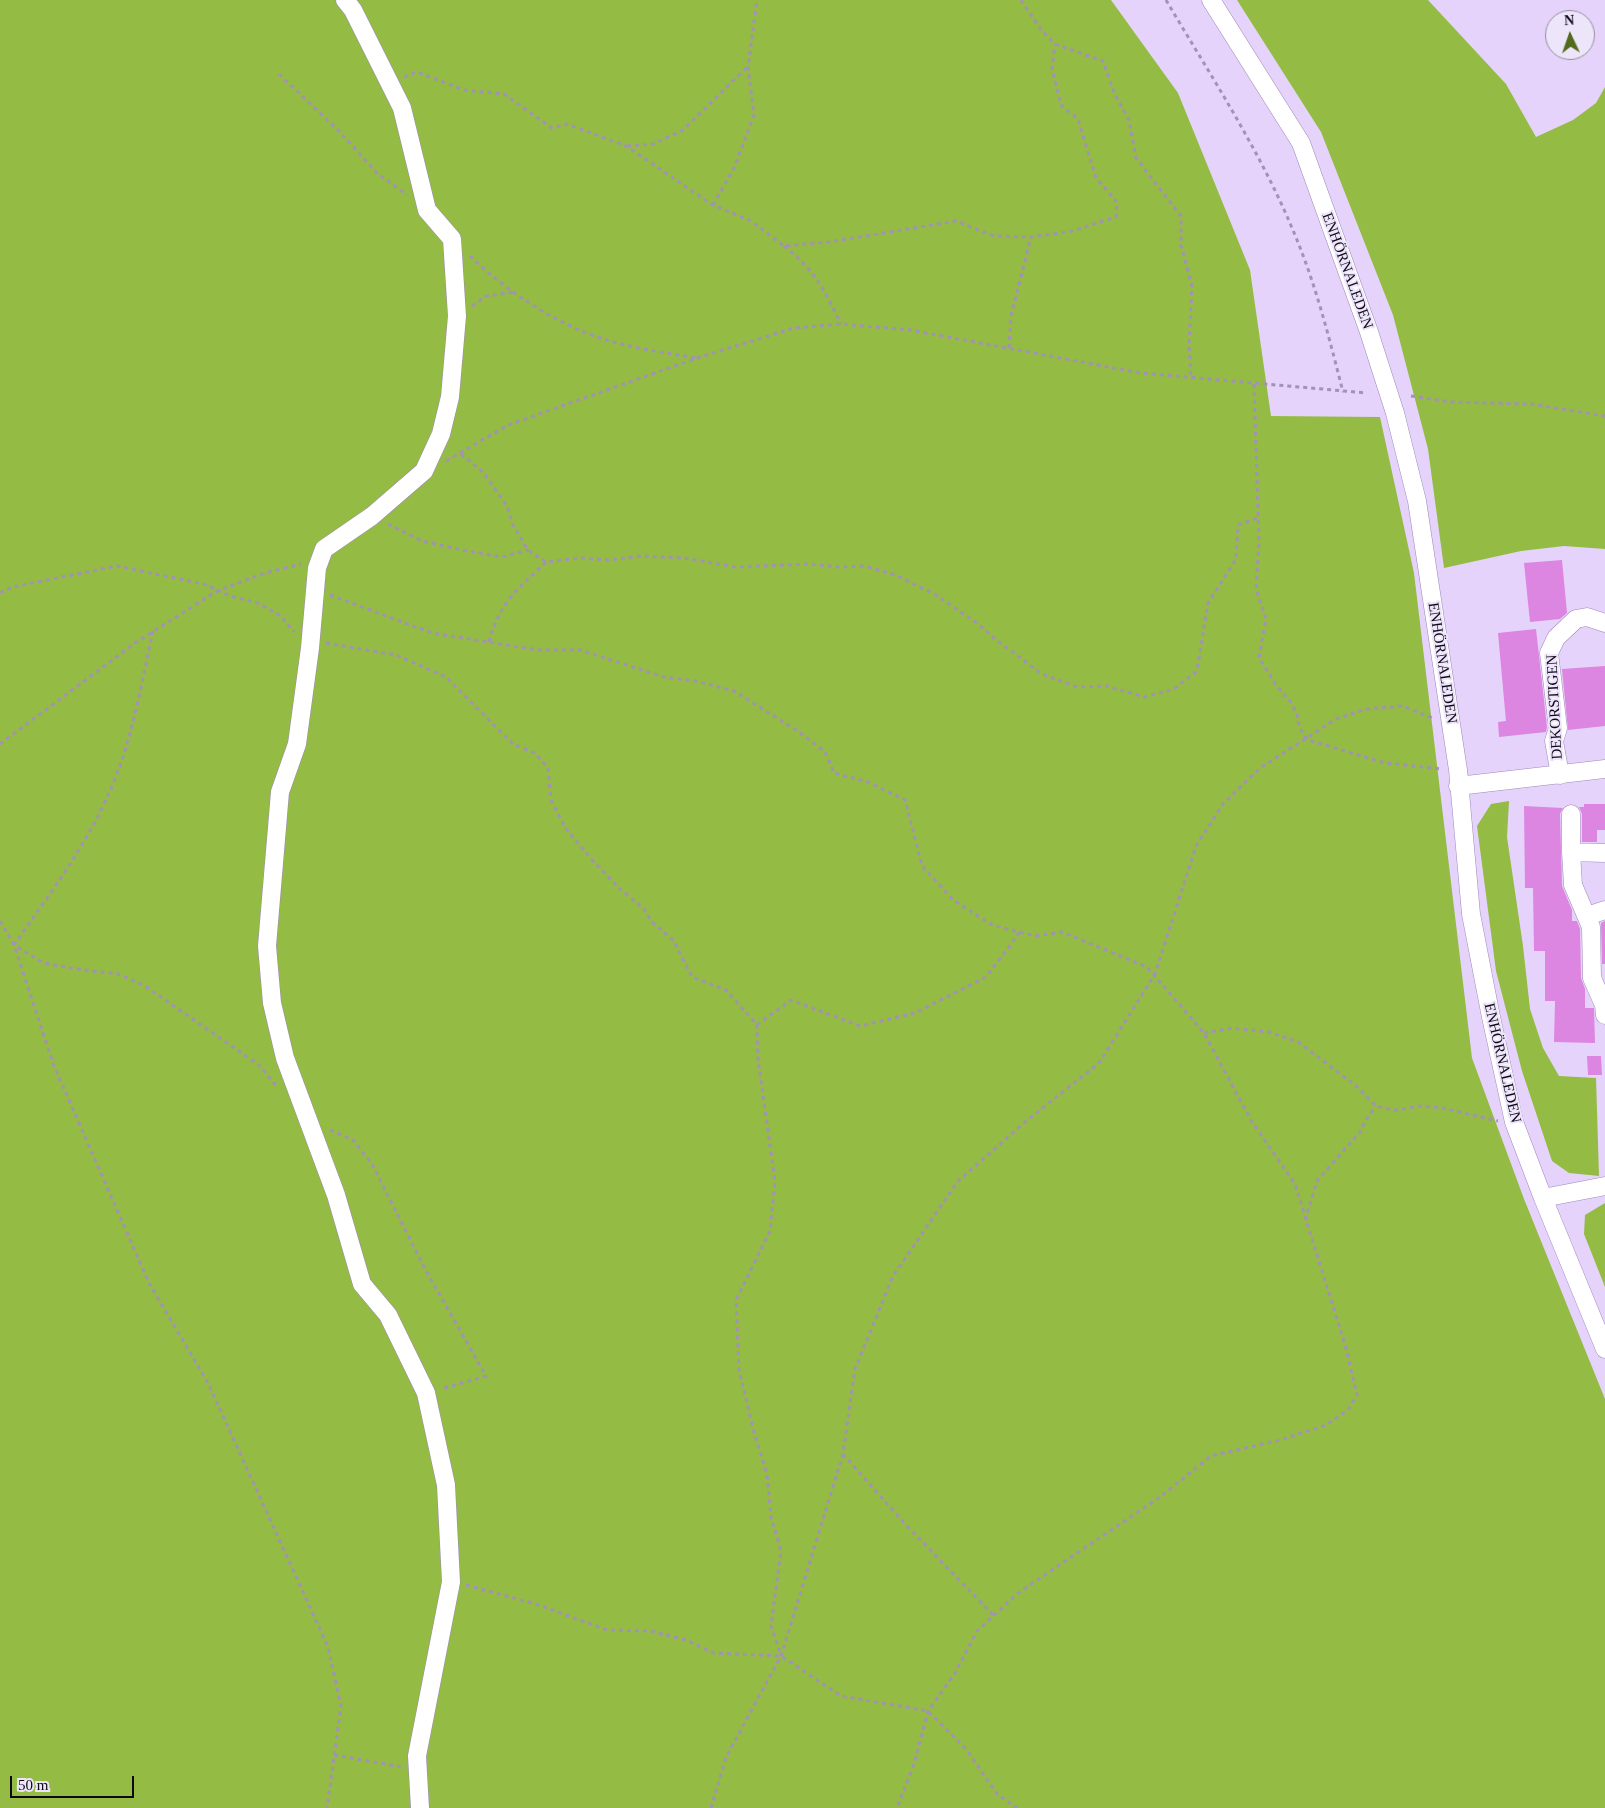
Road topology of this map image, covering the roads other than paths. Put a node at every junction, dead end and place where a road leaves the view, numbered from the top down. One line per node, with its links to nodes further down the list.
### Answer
1 (345, 0): 16 (street)
2 (1211, 0): 6 (street, ENHÖRNALEDEN)
3 (1605, 623): 5 (street, DEKORSTIGEN)
4 (1605, 769): 5 (street)
5 (1560, 775): 6 (street)
6 (1458, 778): 14 (street, ENHÖRNALEDEN)
7 (1571, 814): 8 (street)
8 (1571, 852): 9 (street); 11 (street)
9 (1605, 853)
10 (1605, 910): 11 (street)
11 (1587, 916): 12 (street)
12 (1605, 1016)
13 (1605, 1186): 14 (street)
14 (1543, 1198): 15 (street, ENHÖRNALEDEN)
15 (1605, 1349)
16 (420, 1808)

